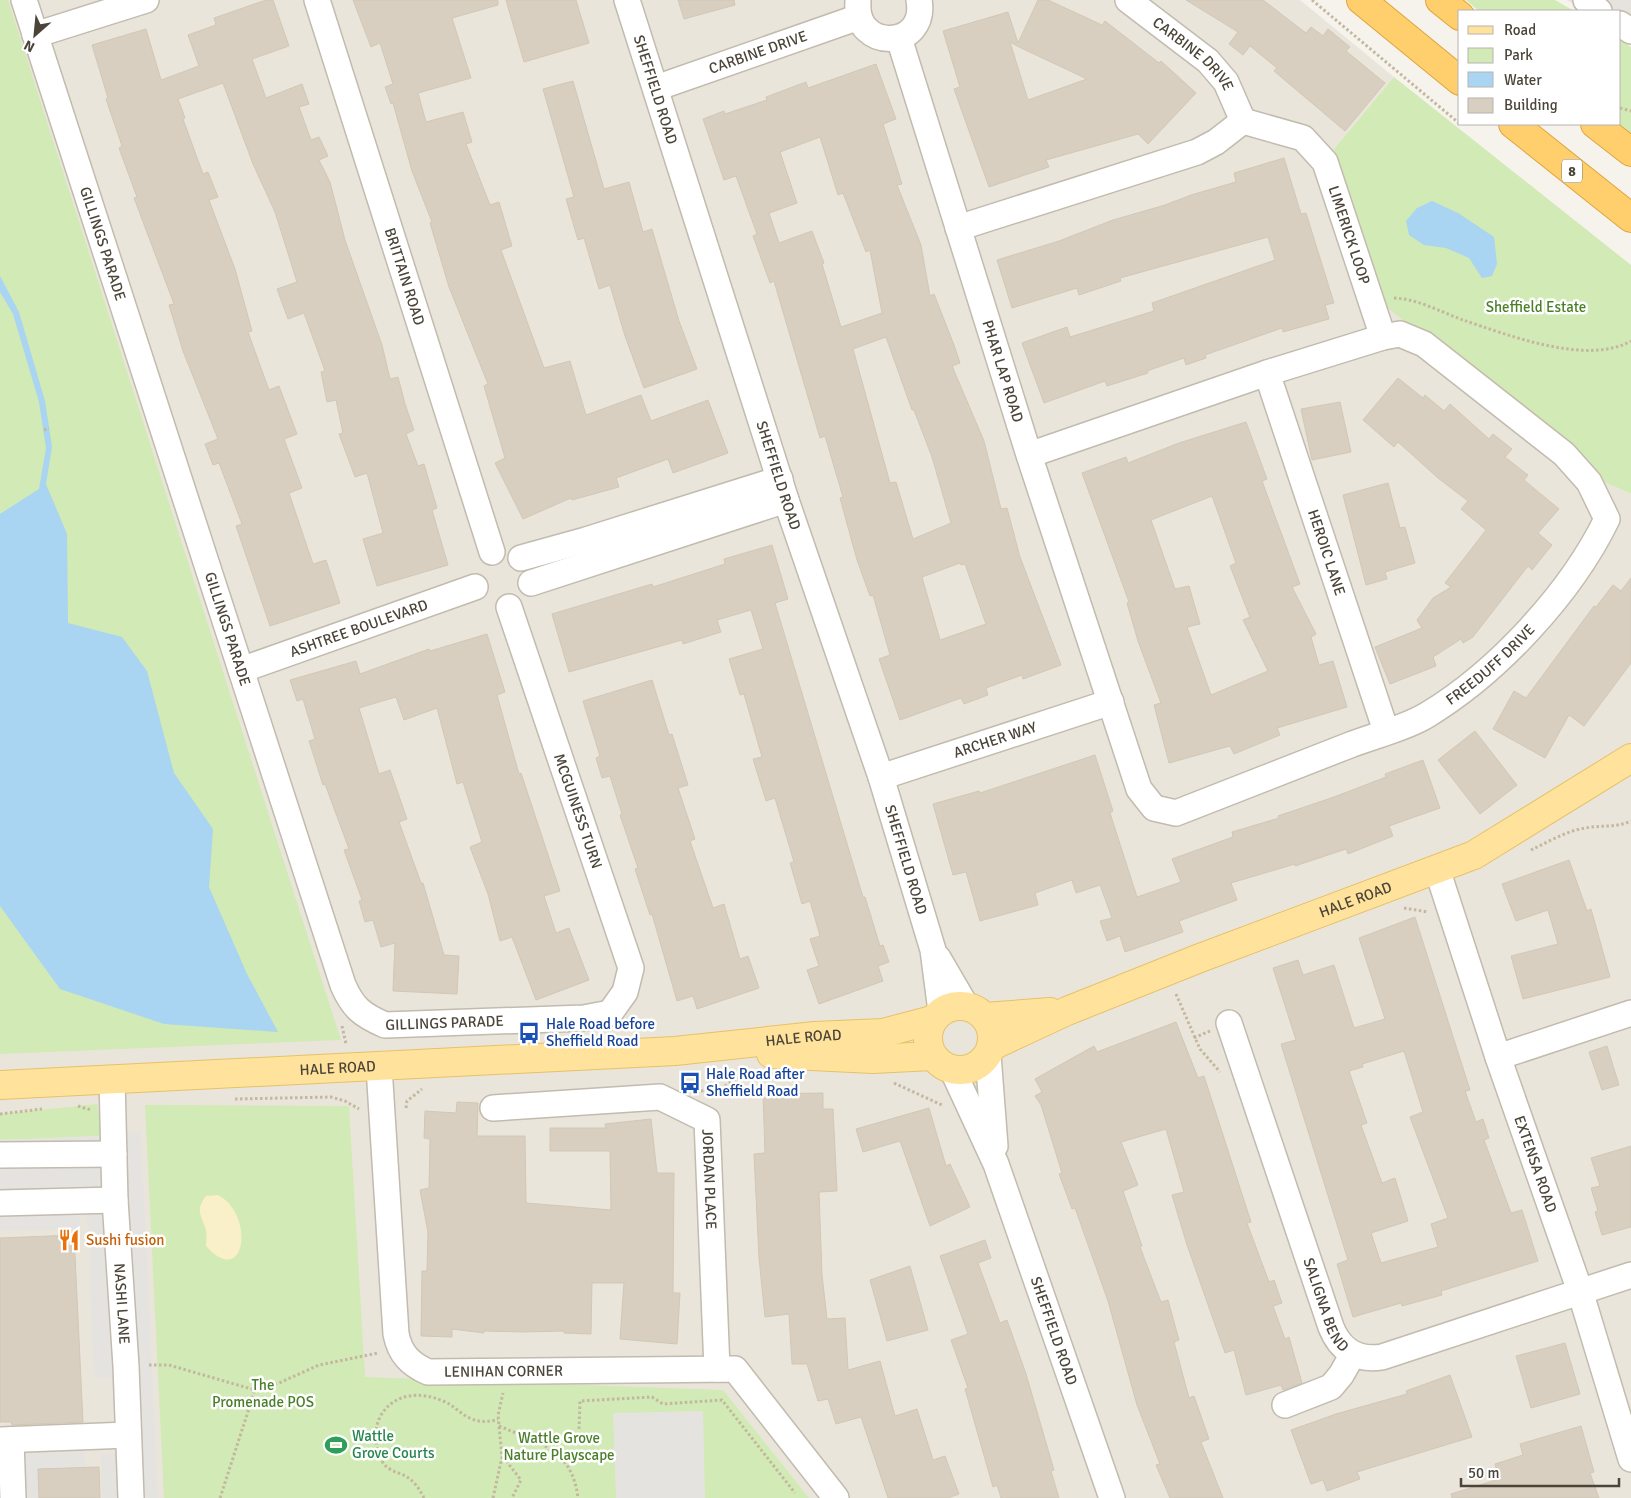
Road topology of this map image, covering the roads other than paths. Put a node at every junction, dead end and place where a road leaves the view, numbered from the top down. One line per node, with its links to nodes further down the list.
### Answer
1 (24, 0): 13 (street, GILLINGS PARADE)
2 (146, 0): 13 (street)
3 (317, 0): 28 (street, BRITTAIN ROAD)
4 (627, 0): 16 (street, SHEFFIELD ROAD)
5 (920, 0): 14 (street)
6 (1128, 0): 17 (street, CARBINE DRIVE)
7 (1361, 0): 15 (highway)
8 (1440, 0): 12 (highway)
9 (1586, 0): 11 (street)
10 (859, 9): 14 (street); 16 (street, CARBINE DRIVE)
11 (1598, 10)
12 (1458, 14)
13 (35, 35): 33 (street, GILLINGS PARADE)
14 (899, 38): 22 (street, PHAR LAP ROAD)
15 (1458, 79)
16 (656, 88): 26 (street, SHEFFIELD ROAD)
17 (1243, 121): 22 (street); 23 (street, LIMERICK LOOP)
18 (1514, 125): 21 (highway, 8)
19 (1596, 125): 20 (highway)
20 (1628, 148)
21 (1631, 218)
22 (958, 228): 25 (street, PHAR LAP ROAD)
23 (1382, 337): 24 (street); 35 (street, FREEDUFF DRIVE)
24 (1268, 373): 25 (street); 35 (street, HEROIC LANE)
25 (1029, 455): 34 (street, PHAR LAP ROAD)
26 (783, 489): 27 (street); 37 (street, SHEFFIELD ROAD)
27 (589, 551): 29 (street); 30 (street)
28 (492, 552): 29 (street); 31 (street)
29 (521, 558): 30 (street)
30 (531, 583): 32 (street)
31 (475, 588): 32 (street); 33 (street, ASHTREE BOULEVARD)
32 (508, 607): 40 (street, MCGUINESS TURN)
33 (242, 670): 40 (street, GILLINGS PARADE)
34 (1111, 702): 35 (street, FREEDUFF DRIVE); 37 (street, ARCHER WAY)
35 (1386, 731)
36 (1631, 758): 38 (main road, HALE ROAD)
37 (881, 777): 42 (street, SHEFFIELD ROAD)
38 (1437, 869): 39 (main road, HALE ROAD); 46 (street, EXTENSA ROAD)
39 (1067, 1011): 42 (main road, HALE ROAD); 44 (main road, HALE ROAD)
40 (610, 1013)
41 (1631, 1013): 46 (street)
42 (956, 1014): 44 (main road); 45 (main road, HALE ROAD); 47 (main road)
43 (1229, 1023): 59 (street, SALIGNA BEND)
44 (990, 1050): 47 (main road); 54 (street, SHEFFIELD ROAD)
45 (675, 1051): 47 (main road, HALE ROAD); 48 (main road, HALE ROAD)
46 (1498, 1057): 58 (street, EXTENSA ROAD)
47 (943, 1064): 54 (street, SHEFFIELD ROAD)
48 (380, 1067): 49 (main road, HALE ROAD); 60 (street, LENIHAN CORNER)
49 (112, 1079): 50 (main road, HALE ROAD); 52 (street, NASHI LANE)
50 (0, 1085)
51 (493, 1108): 60 (street, JORDAN PLACE)
52 (114, 1154): 53 (street); 55 (street, NASHI LANE)
53 (0, 1156)
54 (996, 1164): 68 (street, SHEFFIELD ROAD)
55 (115, 1200): 56 (street); 62 (street, NASHI LANE)
56 (0, 1203)
57 (1631, 1275): 58 (street, SALIGNA BEND)
58 (1580, 1291): 59 (street, SALIGNA BEND); 64 (street, EXTENSA ROAD)
59 (1353, 1354): 61 (street)
60 (717, 1369): 67 (street, LENIHAN CORNER)
61 (1285, 1405)
62 (128, 1435): 63 (street); 66 (street, NASHI LANE)
63 (6, 1440): 65 (street)
64 (1631, 1459)
65 (13, 1498)
66 (131, 1498)
67 (836, 1498)
68 (1112, 1498)

